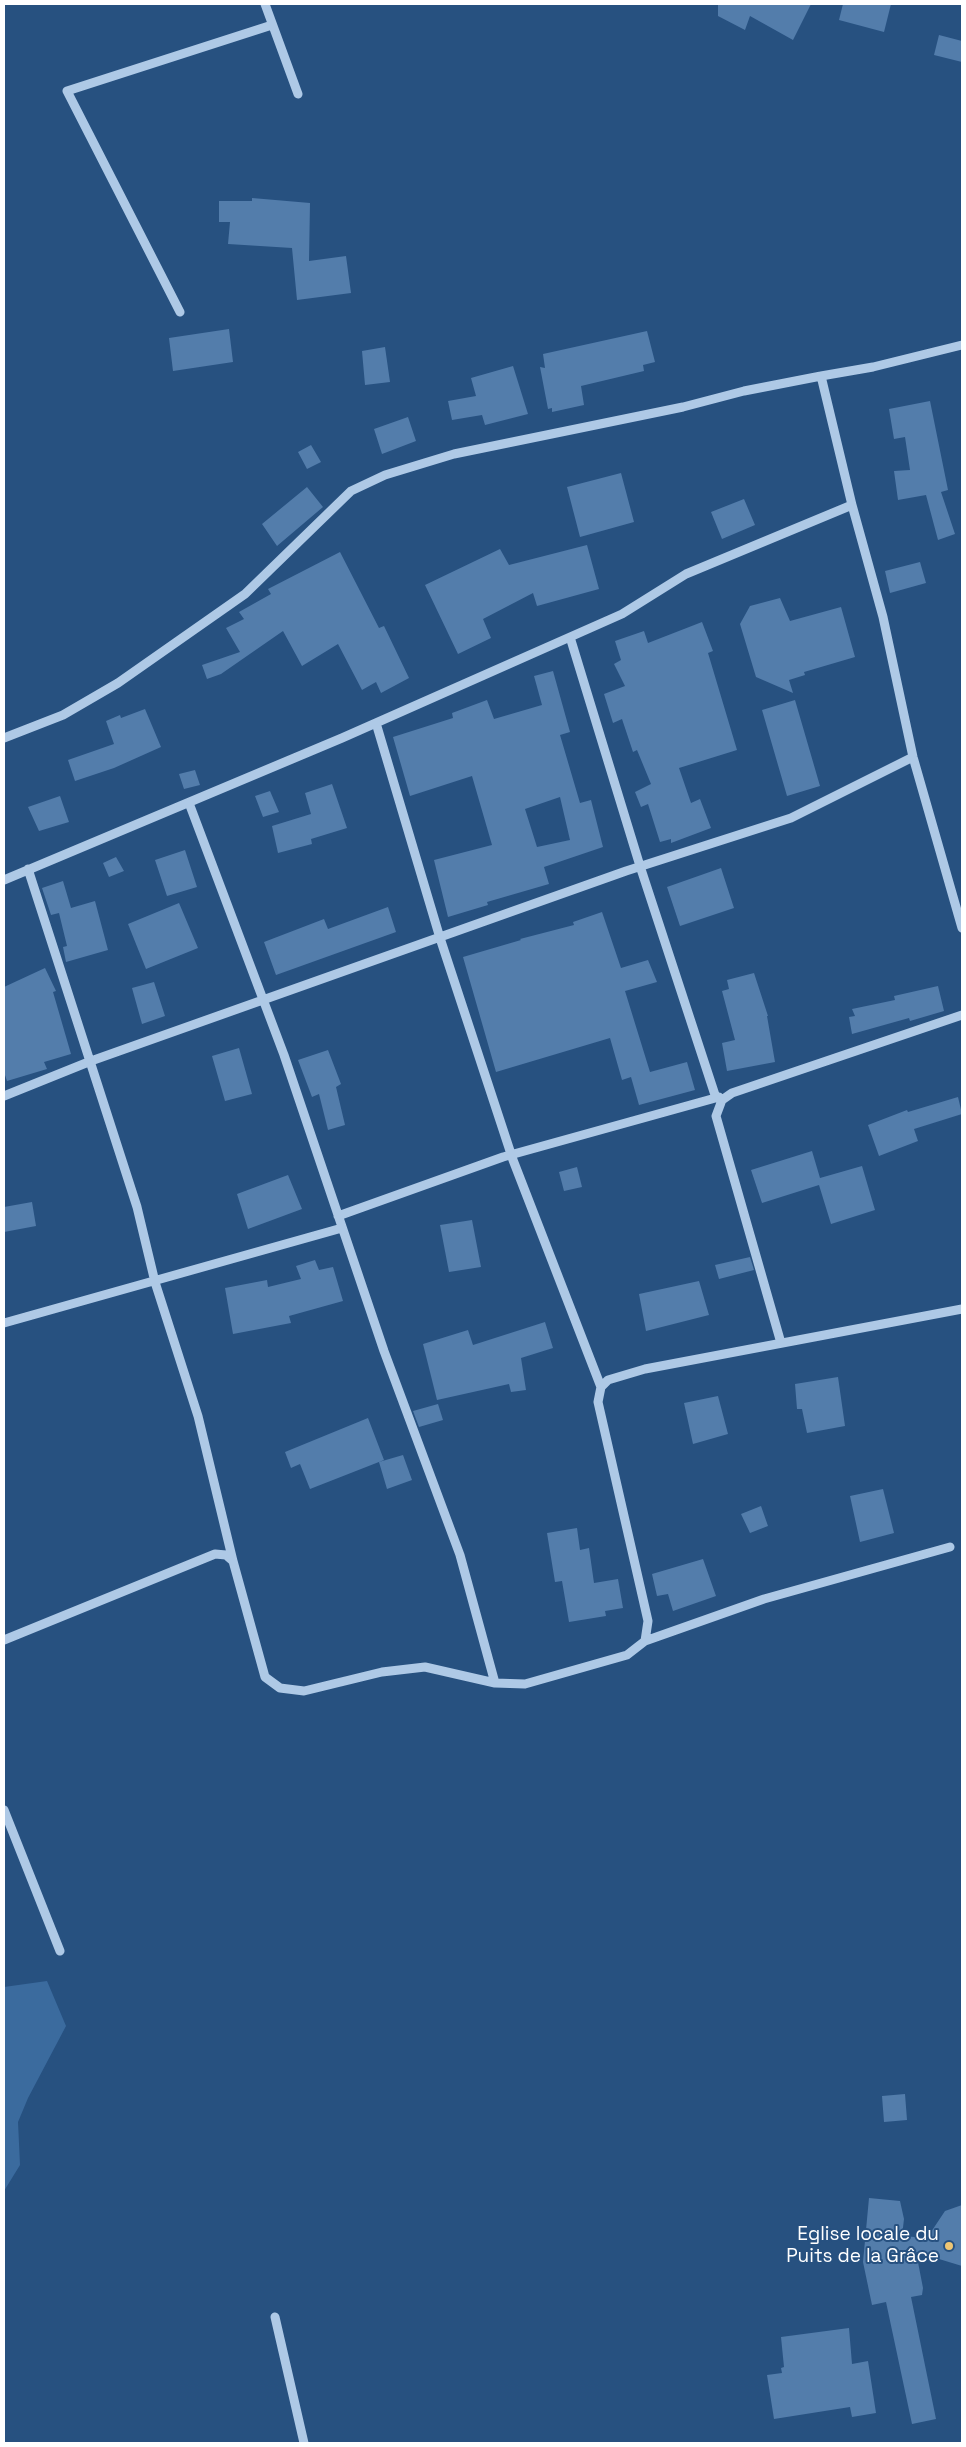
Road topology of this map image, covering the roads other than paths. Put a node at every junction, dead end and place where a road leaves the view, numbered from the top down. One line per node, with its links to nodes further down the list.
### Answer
1 (265, 4): 2 (street)
2 (272, 25): 3 (street); 4 (street)
3 (298, 94)
4 (180, 312)
5 (962, 345): 6 (street)
6 (821, 376): 7 (street); 10 (street)
7 (852, 505): 8 (street); 11 (street)
8 (570, 637): 9 (street); 13 (street)
9 (376, 723): 12 (street); 17 (street)
10 (4, 738)
11 (913, 757): 13 (street); 16 (street)
12 (190, 803): 14 (street); 18 (street)
13 (640, 866): 17 (street); 23 (street)
14 (28, 869): 15 (street); 20 (street)
15 (4, 880)
16 (962, 928)
17 (440, 938): 18 (street); 24 (street)
18 (263, 1000): 20 (street); 25 (street)
19 (962, 1016): 21 (street)
20 (91, 1061): 22 (street); 27 (street)
21 (732, 1093): 23 (street); 30 (street)
22 (4, 1096)
23 (716, 1098): 24 (street)
24 (511, 1154): 25 (street); 31 (street)
25 (338, 1216): 26 (street)
26 (342, 1228): 27 (street); 36 (street)
27 (155, 1282): 29 (street); 33 (street)
28 (962, 1309): 30 (street)
29 (4, 1323)
30 (781, 1343): 31 (street)
31 (601, 1387): 35 (street)
32 (950, 1547): 35 (street)
33 (233, 1561): 34 (street); 36 (street)
34 (4, 1640)
35 (644, 1641): 36 (street)
36 (495, 1683)
37 (4, 1810): 38 (street)
38 (60, 1951)
39 (275, 2317): 40 (street)
40 (304, 2443)

